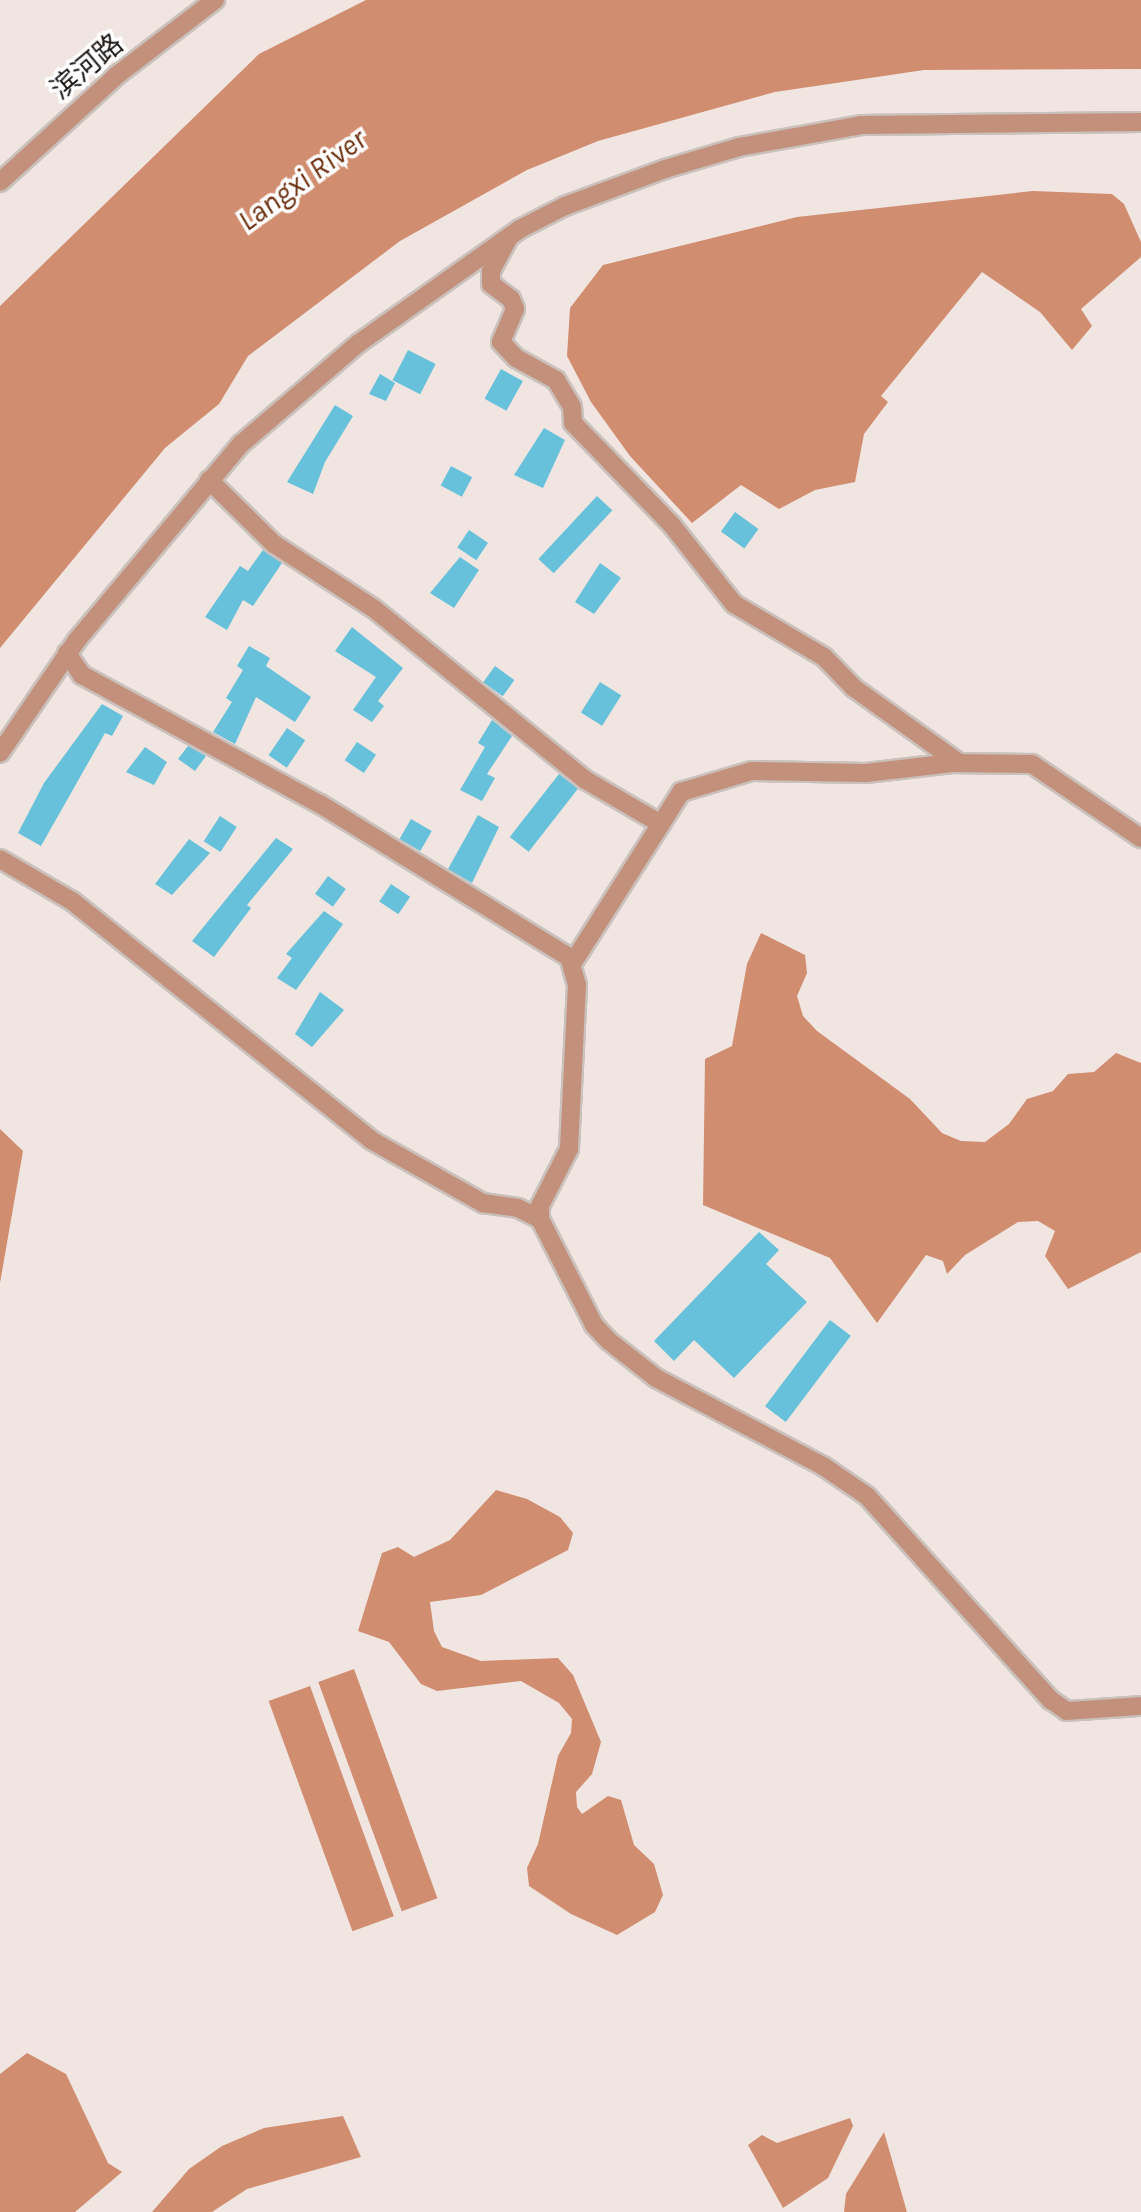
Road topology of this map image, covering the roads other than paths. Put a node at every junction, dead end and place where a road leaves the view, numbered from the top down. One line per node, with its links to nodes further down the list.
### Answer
1 (215, 0): 3 (street, 滨河路)
2 (1141, 122): 4 (street)
3 (0, 182)
4 (510, 236): 5 (street); 8 (street)
5 (209, 480): 6 (street); 9 (street)
6 (67, 653): 7 (street); 12 (street)
7 (0, 753)
8 (959, 763): 9 (street); 10 (street)
9 (661, 824): 12 (street)
10 (1141, 838)
11 (0, 859): 13 (street)
12 (572, 964): 13 (street)
13 (540, 1219): 14 (street)
14 (1141, 1706)

